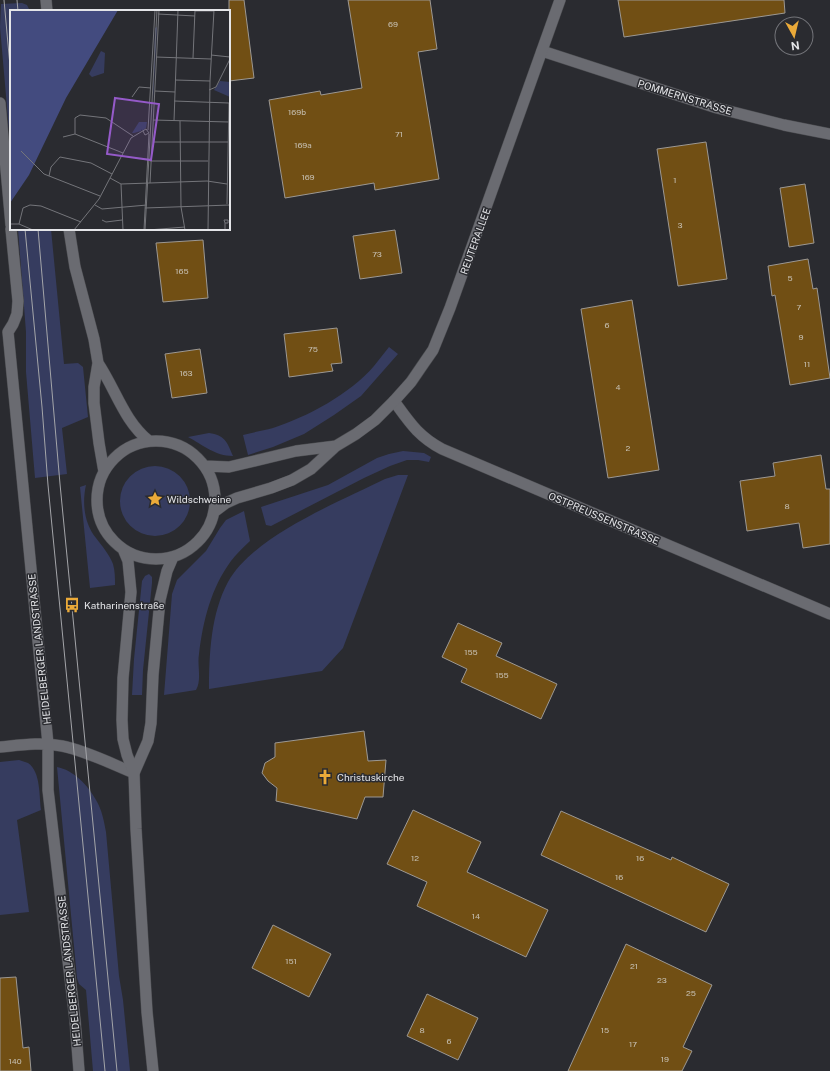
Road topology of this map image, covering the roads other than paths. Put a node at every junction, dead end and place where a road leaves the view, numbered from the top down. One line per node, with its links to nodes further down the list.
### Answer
1 (46, 0): 3 (street)
2 (560, 0): 4 (street, REUTERALLEE)
3 (47, 10)
4 (542, 51): 6 (street, POMMERNSTRASSE); 12 (street, REUTERALLEE)
5 (0, 103): 7 (street)
6 (830, 134)
7 (10, 214)
8 (11, 230): 10 (street, HEIDELBERGER LANDSTRASSE)
9 (69, 230): 11 (street)
10 (4, 332): 21 (street, HEIDELBERGER LANDSTRASSE)
11 (98, 363): 13 (street); 16 (street)
12 (394, 401): 14 (street, REUTERALLEE); 20 (street, OSTPREUSSENSTRASSE)
13 (149, 441): 15 (street); 16 (street)
14 (336, 446): 15 (street, REUTERALLEE); 17 (street, REUTERALLEE)
15 (205, 466): 17 (street)
16 (104, 472): 18 (street)
17 (214, 512): 19 (street)
18 (124, 549): 19 (street); 23 (street)
19 (173, 557): 23 (street)
20 (830, 614)
21 (48, 744): 22 (street); 23 (street); 24 (street, HEIDELBERGER LANDSTRASSE)
22 (0, 747)
23 (134, 773): 25 (street)
24 (80, 1071)
25 (153, 1071)

